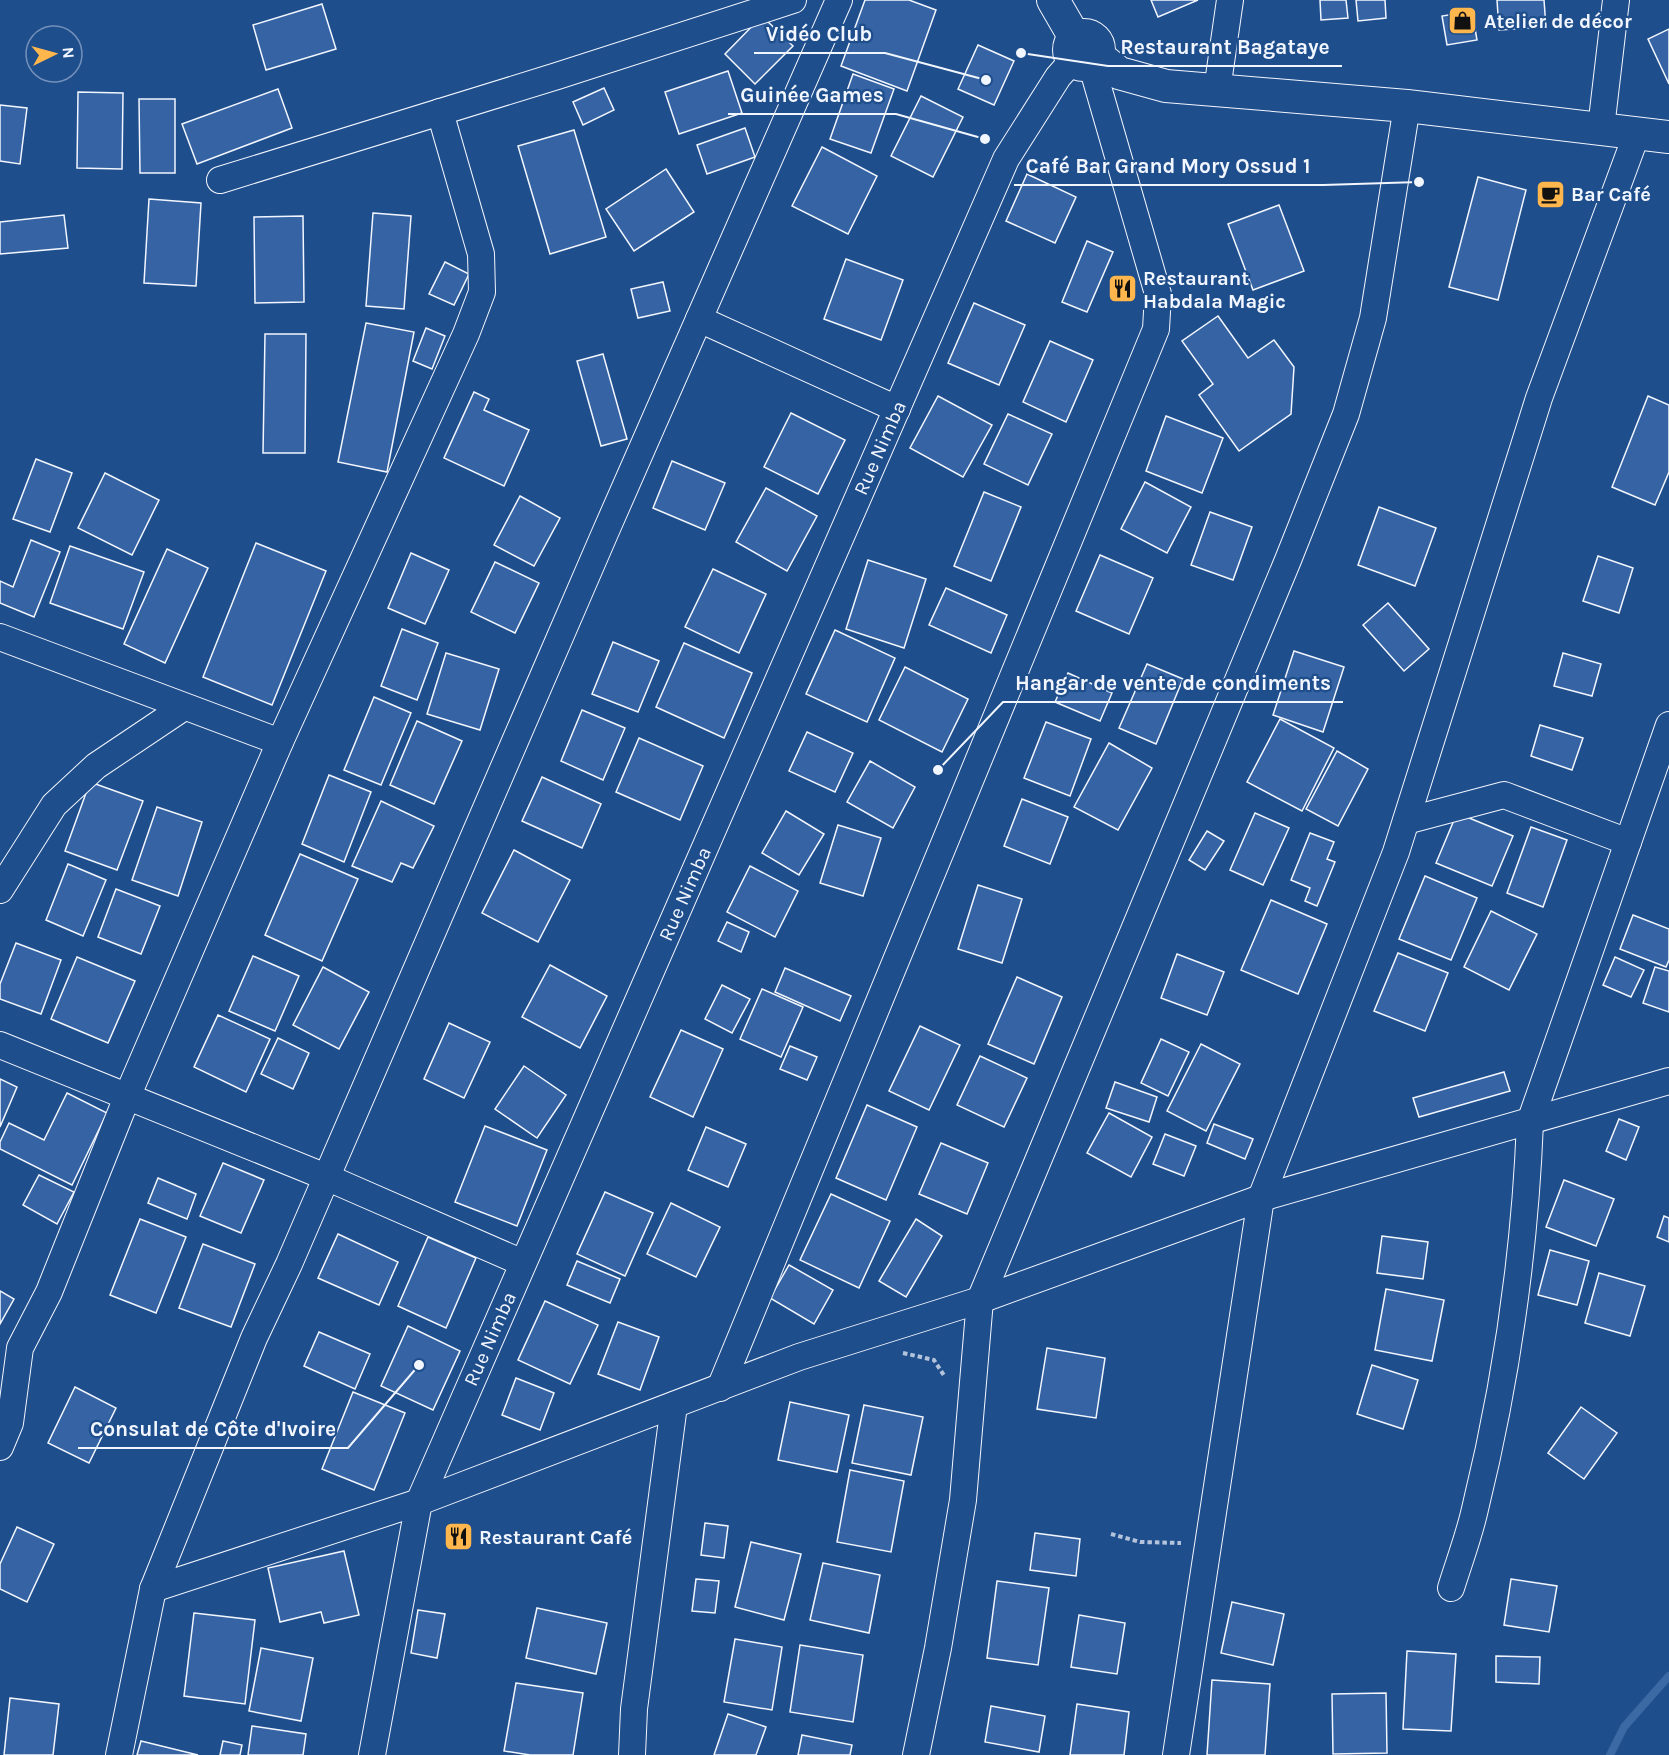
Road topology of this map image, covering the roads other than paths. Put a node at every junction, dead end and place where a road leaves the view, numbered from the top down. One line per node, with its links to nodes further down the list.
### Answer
1 (793, 0): 9 (street)
2 (839, 0): 14 (street)
3 (1053, 0): 6 (street)
4 (1230, 0): 7 (street)
5 (1616, 0): 10 (street)
6 (1084, 55): 7 (street); 15 (street, Rue Nimba); 31 (street)
7 (1217, 90): 8 (street)
8 (1407, 106): 10 (street); 30 (street)
9 (440, 112): 13 (street); 19 (street)
10 (1601, 128): 11 (street)
11 (1637, 133): 12 (street); 20 (street)
12 (1669, 137)
13 (220, 180)
14 (699, 319): 15 (street); 27 (street)
15 (897, 409): 29 (street, Rue Nimba)
16 (0, 637): 17 (street)
17 (184, 707): 19 (street); 22 (street)
18 (1669, 725): 21 (street)
19 (280, 742): 25 (street)
20 (1406, 821): 21 (street); 28 (street)
21 (1628, 842): 26 (street)
22 (0, 890)
23 (0, 1045): 25 (street)
24 (1669, 1081): 26 (street)
25 (127, 1097): 27 (street); 33 (street)
26 (1530, 1122): 28 (street); 35 (street)
27 (326, 1178): 29 (street); 36 (street)
28 (1261, 1198): 30 (street); 41 (street)
29 (523, 1263): 34 (street, Rue Nimba)
30 (981, 1300): 31 (street); 40 (street)
31 (720, 1388): 32 (street)
32 (674, 1405): 34 (street); 39 (street)
33 (0, 1447)
34 (419, 1502): 36 (street); 38 (street, Rue Nimba)
35 (1451, 1588)
36 (153, 1589): 37 (street)
37 (119, 1755)
38 (372, 1755)
39 (632, 1755)
40 (915, 1755)
41 (1176, 1755)

